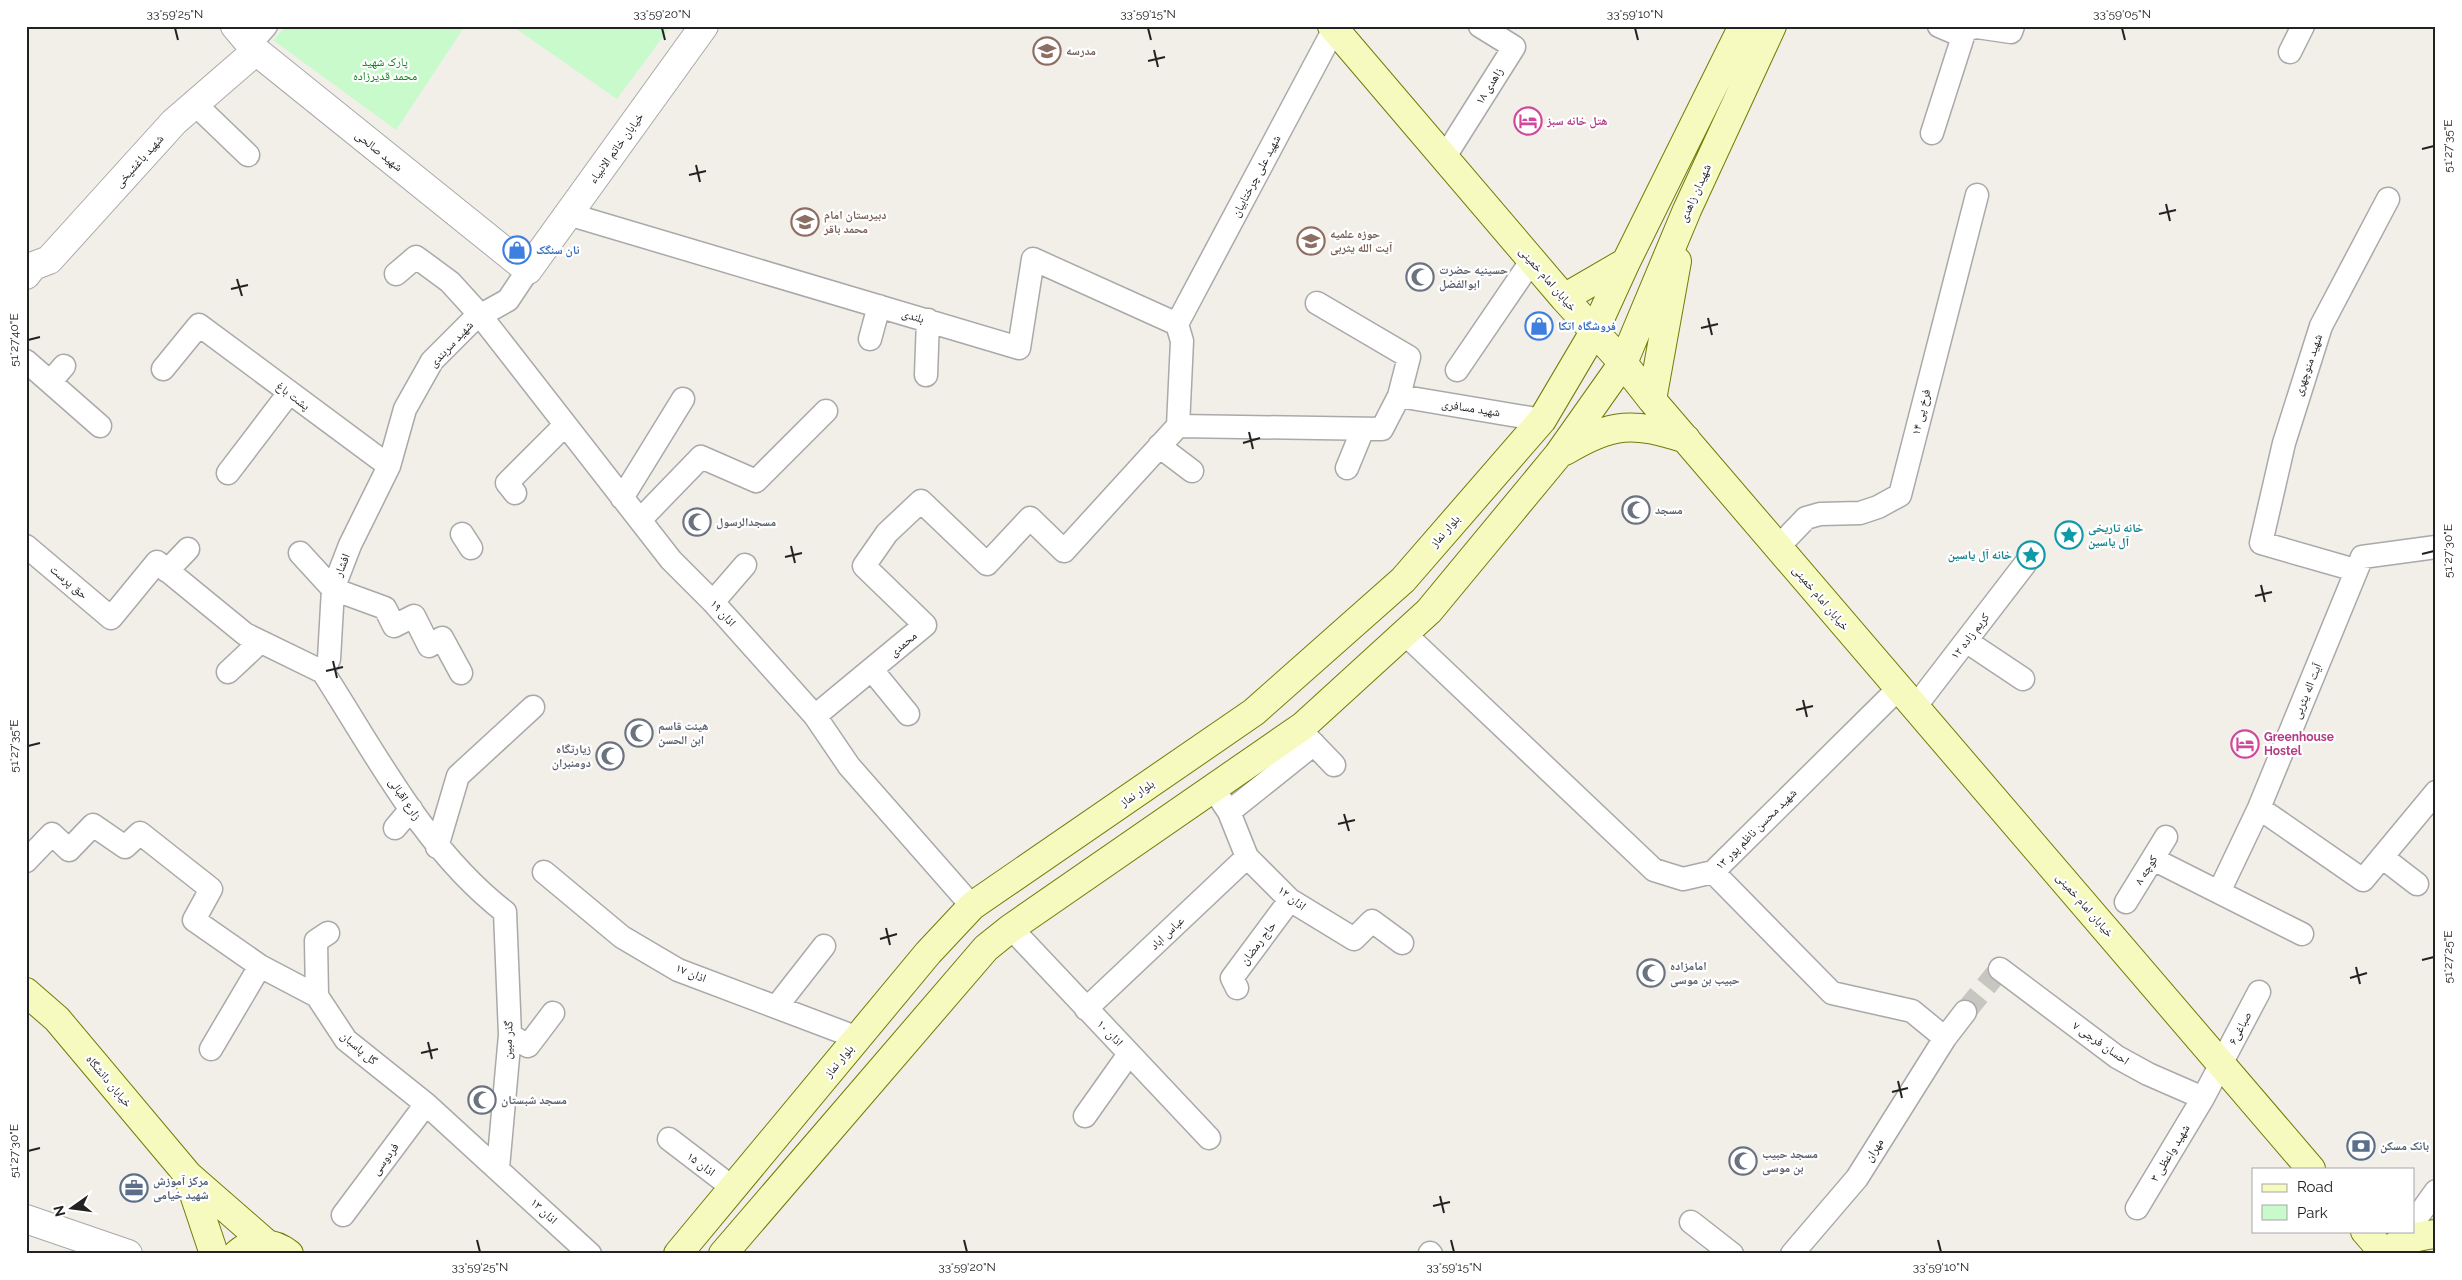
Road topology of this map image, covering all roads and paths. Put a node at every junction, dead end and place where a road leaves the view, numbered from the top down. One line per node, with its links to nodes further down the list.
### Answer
1 (704, 26): 20 (street, خیابان خاتم الانبیاء)
2 (1480, 26): 15 (street, زاهدی ۱۸)
3 (1743, 26): 16 (main road)
4 (1772, 26): 19 (main road, شهیدان زاهدی)
5 (1939, 26): 9 (street)
6 (2012, 26): 9 (street)
7 (2303, 26): 11 (street)
8 (1333, 28): 15 (main road, خیابان امام خمینی); 31 (street, شهید علی چرختابیان)
9 (1965, 30): 13 (street)
10 (252, 37): 12 (street, شهید باغشیخی); 24 (street, شهید صالحی)
11 (2290, 52)
12 (195, 104): 14 (street); 23 (street, شهید باغشیخی)
13 (1932, 133)
14 (248, 156)
15 (1444, 158): 21 (main road, خیابان امام خمینی)
16 (1662, 191): 19 (main road); 22 (main road)
17 (1977, 195): 62 (street, فرخ پی ۱۴)
18 (2388, 199): 68 (street, شهید منوچهری)
19 (1687, 210): 35 (main road, شهیدان زاهدی); 42 (main road)
20 (568, 214): 24 (street, خیابان خاتم الانبیاء); 28 (street, بلندی)
21 (1532, 260): 26 (main road, خیابان امام خمینی); 37 (street)
22 (1626, 262): 26 (main road); 32 (main road)
23 (29, 267)
24 (528, 270): 29 (street, شهید سربندی)
25 (396, 274): 29 (street, اذان ۱۹)
26 (1564, 298): 32 (main road, خیابان امام خمینی)
27 (1317, 304): 40 (street)
28 (878, 306): 30 (street, بلندی); 33 (street)
29 (480, 315): 45 (street, اذان ۱۹); 53 (street, شهید سربندی)
30 (928, 320): 31 (street, بلندی); 38 (street)
31 (1177, 324): 47 (street)
32 (1594, 332): 35 (main road, خیابان امام خمینی); 44 (main road, بلوار نماز)
33 (870, 339)
34 (26, 361): 46 (street)
35 (1623, 362): 42 (main road, خیابان امام خمینی); 51 (main road)
36 (163, 369): 39 (street, پشت باغ)
37 (1457, 370)
38 (926, 375)
39 (288, 393): 53 (street, پشت باغ); 56 (street)
40 (1399, 396): 44 (street, شهید مسافری); 48 (street)
41 (683, 399): 59 (street)
42 (1652, 400): 49 (main road, خیابان امام خمینی)
43 (826, 411): 60 (street)
44 (1542, 420): 52 (main road, بلوار نماز)
45 (565, 425): 58 (street); 59 (street, اذان ۱۹)
46 (100, 426)
47 (1178, 426): 48 (street); 50 (street)
48 (1363, 429): 54 (street)
49 (1686, 439): 51 (main road); 62 (main road, خیابان امام خمینی)
50 (1160, 446): 55 (street); 75 (street, محمدی)
51 (1558, 455): 57 (main road)
52 (1505, 461): 57 (main road); 104 (main road, بلوار نماز)
53 (388, 466): 70 (street, افشار)
54 (1347, 468)
55 (1192, 471)
56 (228, 473)
57 (1532, 486): 72 (main road)
58 (515, 493)
59 (622, 498): 60 (street, اذان ۱۹)
60 (640, 520): 71 (street, اذان ۱۹)
61 (26, 546): 69 (street, حق پرست)
62 (1778, 547): 80 (main road, خیابان امام خمینی)
63 (2436, 547): 68 (street)
64 (188, 549): 69 (street)
65 (300, 553): 70 (street)
66 (2024, 564): 73 (street, کریم زاده ۱۲)
67 (746, 565): 71 (street)
68 (2355, 570): 88 (street, آیت اله یثربی)
69 (167, 571): 74 (street)
70 (332, 589): 77 (street, افشار); 78 (street)
71 (713, 602): 83 (street, اذان ۱۹)
72 (1404, 633): 84 (main road); 99 (street)
73 (1966, 641): 79 (street); 80 (street, کریم زاده ۱۲)
74 (260, 642): 76 (street); 77 (street)
75 (872, 670): 82 (street); 83 (street, محمدی)
76 (228, 672)
77 (323, 672): 89 (street, زارع اقبالی)
78 (460, 674)
79 (2023, 679)
80 (1907, 698): 99 (street, شهید محسن ناظم پور ۱۳); 126 (main road, خیابان امام خمینی)
81 (533, 707): 93 (street)
82 (908, 714)
83 (815, 716): 104 (street, اذان ۱۹)
84 (1306, 737): 85 (street); 86 (main road); 90 (street)
85 (1334, 765)
86 (1213, 788): 90 (street, اذان ۱۲); 106 (main road)
87 (2436, 792): 95 (street)
88 (2259, 808): 95 (street); 101 (street, آیت اله یثربی)
89 (411, 809): 91 (street); 93 (street, زارع اقبالی)
90 (1229, 812): 94 (street, اذان ۱۲)
91 (395, 828)
92 (2166, 837): 96 (street, کوچه ۸)
93 (437, 847): 105 (street, زارع اقبالی)
94 (1247, 857): 102 (street, اذان ۱۲); 118 (street, عباس اباد)
95 (2382, 857): 100 (street)
96 (2153, 859): 101 (street); 103 (street, کوچه ۸)
97 (26, 861): 111 (street, گل پاسبان)
98 (544, 872): 117 (street, اذان ۱۷)
99 (1713, 872): 123 (street, شهید محسن ناظم پور ۱۳)
100 (2417, 884)
101 (2220, 892): 108 (street)
102 (1290, 900): 109 (street, اذان ۱۲); 113 (street, حاج رمضان)
103 (2126, 902)
104 (972, 906): 122 (main road, بلوار نماز)
105 (505, 912): 121 (street, گذر مبین)
106 (1011, 928): 118 (street, اذان ۱۰); 151 (main road)
107 (328, 933): 116 (street)
108 (2302, 934)
109 (1402, 943)
110 (824, 946): 117 (street)
111 (260, 966): 116 (street, گل پاسبان); 124 (street)
112 (2000, 969): 127 (street, احسان فرجی ۷)
113 (1237, 988)
114 (26, 992): 134 (main road, خیابان دانشگاه)
115 (2259, 992): 126 (street, صباغی۶)
116 (317, 996): 128 (street, گل پاسبان)
117 (777, 1006): 122 (street, اذان ۱۷)
118 (1086, 1009): 125 (street, اذان ۱۰)
119 (1965, 1012): 123 (street, مهران)
120 (553, 1013): 121 (street)
121 (510, 1035): 132 (street, گذر مبین)
122 (858, 1038): 135 (main road, بلوار نماز)
123 (1945, 1038): 153 (street, مهران)
124 (211, 1049)
125 (1129, 1054): 129 (street); 130 (street, اذان ۱۰)
126 (2221, 1063): 127 (street); 133 (main road, خیابان امام خمینی)
127 (2203, 1098): 137 (street, شهید واعظی ۳)
128 (426, 1104): 132 (street, گل پاسبان); 138 (street, فردوسی)
129 (1085, 1116)
130 (1209, 1138)
131 (668, 1139): 135 (street, اذان ۱۵)
132 (498, 1168): 149 (street, اذان ۱۳)
133 (2310, 1168)
134 (188, 1175): 145 (main road); 147 (main road)
135 (733, 1188): 150 (main road, بلوار نماز)
136 (2436, 1191): 140 (street)
137 (2137, 1208)
138 (343, 1215)
139 (26, 1219): 146 (street)
140 (2414, 1220)
141 (1691, 1222): 152 (street)
142 (2368, 1232): 144 (main road)
143 (2436, 1234): 144 (main road)
144 (2398, 1241)
145 (278, 1249): 148 (main road)
146 (128, 1254)
147 (214, 1254)
148 (237, 1254)
149 (590, 1254)
150 (678, 1254)
151 (723, 1254)
152 (1732, 1254)
153 (1792, 1254)

